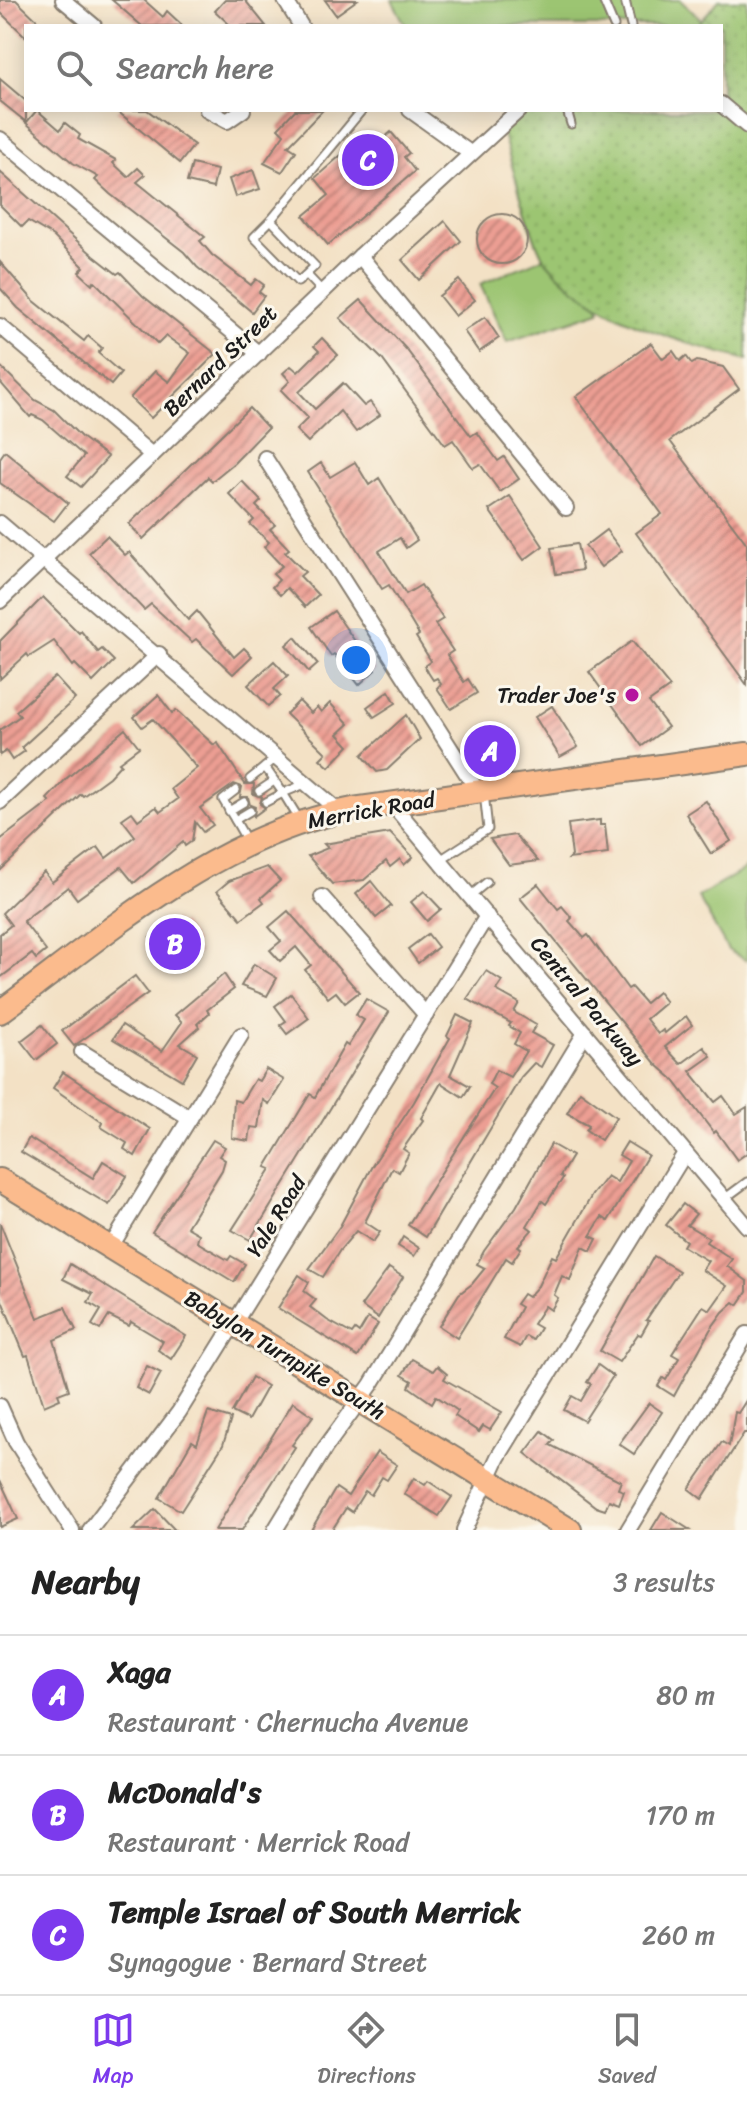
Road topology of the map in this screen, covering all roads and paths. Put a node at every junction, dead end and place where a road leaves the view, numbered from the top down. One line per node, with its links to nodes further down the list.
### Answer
1 (63, 0): 5 (street)
2 (285, 0): 6 (street)
3 (603, 0): 7 (lane)
4 (625, 0): 8 (lane)
5 (92, 24)
6 (300, 24)
7 (613, 24)
8 (631, 24)
9 (723, 106): 17 (street)
10 (211, 112): 11 (street)
11 (240, 112)
12 (360, 112): 20 (lane)
13 (414, 112): 19 (street)
14 (517, 112): 19 (street, Bernard Street)
15 (568, 112): 16 (lane)
16 (571, 124)
17 (747, 126)
18 (0, 139): 25 (street)
19 (470, 153): 21 (street, Bernard Street)
20 (271, 220): 22 (lane); 22 (lane)
21 (360, 256): 23 (street, Bernard Street); 28 (street)
22 (307, 275): 23 (lane)
23 (323, 292): 25 (street, Bernard Street)
24 (0, 326): 26 (street)
25 (259, 354): 26 (street, Bernard Street)
26 (152, 455): 30 (street, Bernard Street)
27 (265, 458): 41 (street)
28 (566, 508)
29 (0, 523): 30 (street)
30 (44, 560): 31 (street, Bernard Street); 32 (street)
31 (0, 601)
32 (159, 654): 34 (street); 42 (street)
33 (747, 754): 41 (main road, Merrick Road)
34 (271, 762): 35 (lane); 36 (lane); 37 (street)
35 (250, 779)
36 (274, 781): 39 (lane); 40 (lane)
37 (307, 783): 40 (lane); 48 (street)
38 (236, 790): 46 (lane)
39 (259, 791)
40 (283, 793): 44 (lane); 50 (lane)
41 (481, 793): 45 (main road, Merrick Road); 52 (lane)
42 (0, 802)
43 (244, 802): 46 (lane)
44 (266, 802)
45 (392, 804): 48 (main road, Merrick Road); 52 (street, Central Parkway)
46 (229, 811): 49 (lane)
47 (250, 811): 49 (lane)
48 (340, 812): 50 (main road, Merrick Road)
49 (235, 820): 51 (lane)
50 (300, 821): 51 (main road, Merrick Road)
51 (248, 843): 57 (main road, Merrick Road)
52 (440, 860): 54 (street, Central Parkway)
53 (487, 882): 54 (lane)
54 (470, 896): 56 (street, Central Parkway)
55 (322, 897): 58 (street)
56 (487, 916): 58 (street, Yale Road); 59 (street, Central Parkway)
57 (0, 1012)
58 (426, 1015): 69 (street, Yale Road)
59 (585, 1033): 63 (street, Central Parkway); 71 (street)
60 (241, 1035): 62 (street)
61 (82, 1052): 62 (street)
62 (190, 1118): 68 (street)
63 (685, 1153): 66 (street, Central Parkway); 73 (street)
64 (0, 1180): 68 (main road, Babylon Turnpike South)
65 (747, 1182): 66 (lane)
66 (724, 1199): 67 (street, Central Parkway)
67 (747, 1226)
68 (110, 1248): 69 (main road, Babylon Turnpike South)
69 (233, 1323): 71 (main road, Babylon Turnpike South); 75 (street, Yale Road)
70 (747, 1334): 79 (street)
71 (359, 1400): 73 (main road, Babylon Turnpike South); 76 (street)
72 (0, 1406): 74 (street)
73 (489, 1480): 77 (street); 78 (main road, Babylon Turnpike South)
74 (72, 1530)
75 (90, 1530)
76 (275, 1530)
77 (464, 1530)
78 (570, 1530)
79 (628, 1530)

